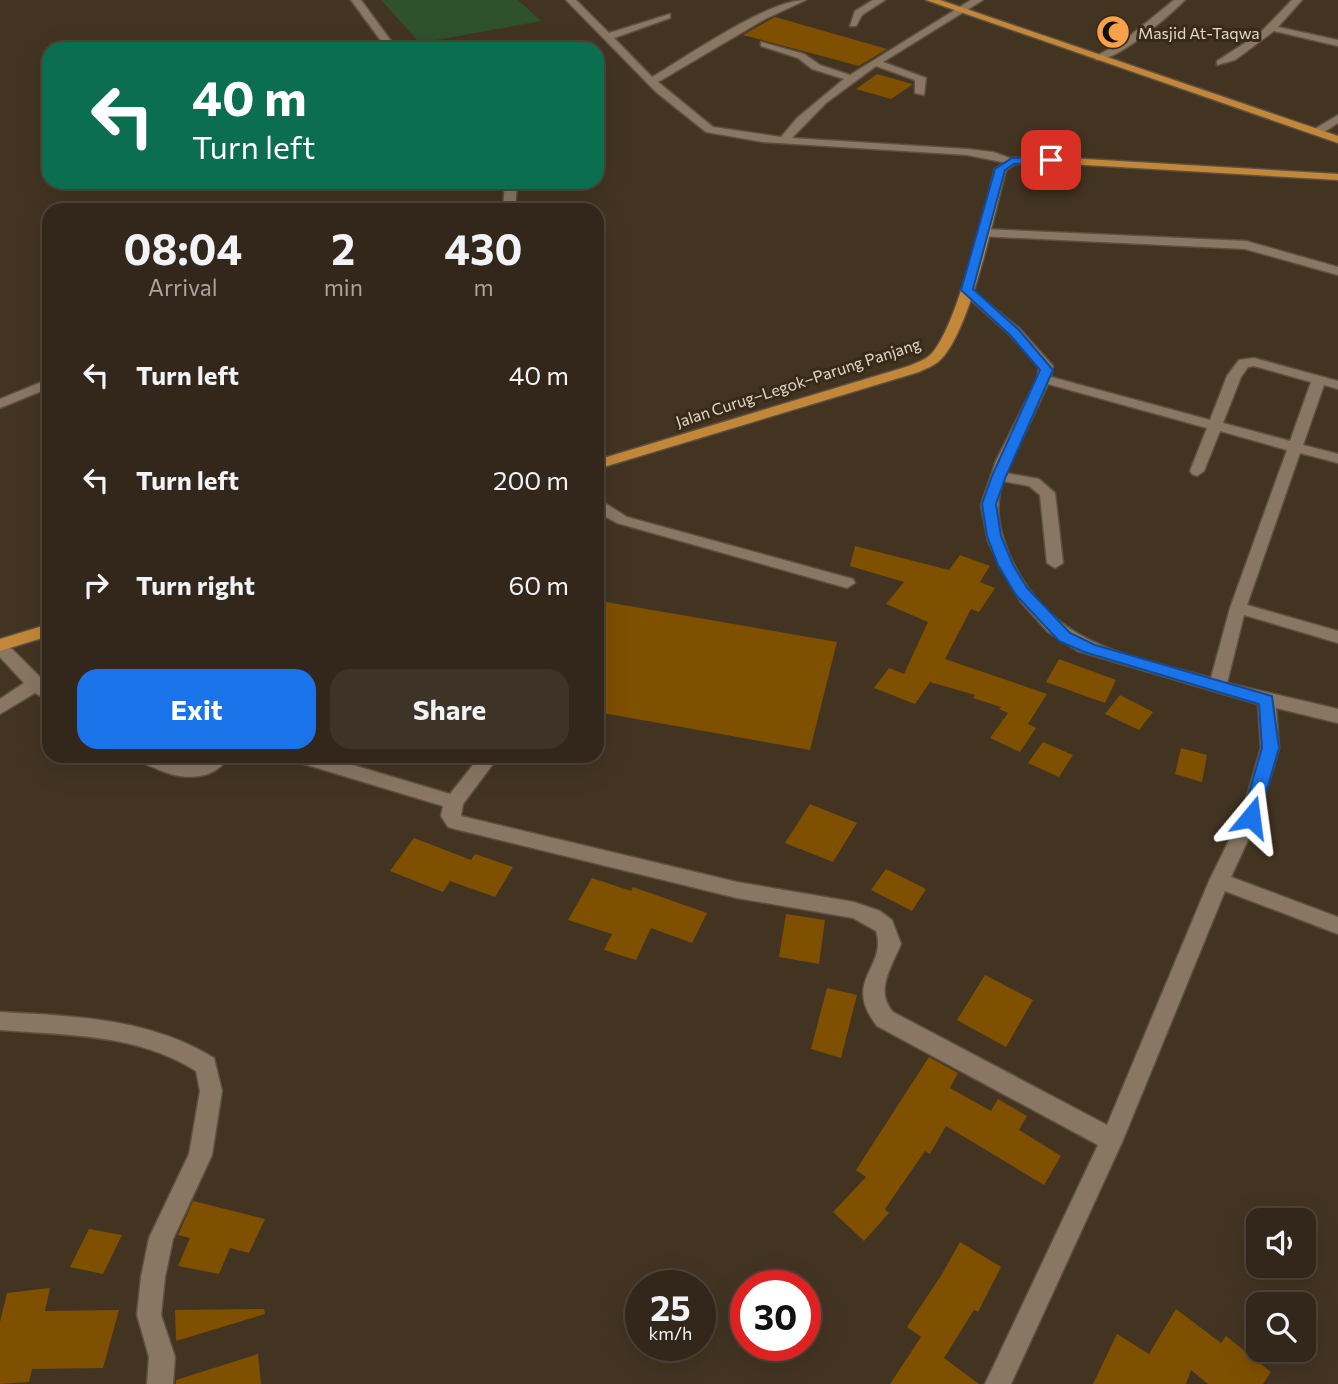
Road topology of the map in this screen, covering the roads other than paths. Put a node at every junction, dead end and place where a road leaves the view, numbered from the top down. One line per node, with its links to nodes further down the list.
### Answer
1 (356, 0): 14 (street)
2 (571, 0): 13 (street)
3 (801, 0): 21 (street)
4 (880, 0): 11 (street)
5 (931, 0): 9 (main road)
6 (978, 0): 9 (street)
7 (1180, 0): 17 (street)
8 (1295, 0): 12 (street)
9 (961, 10): 17 (main road); 18 (street)
10 (667, 16): 13 (street)
11 (853, 24)
12 (1271, 28): 15 (street); 19 (street)
13 (606, 37): 21 (street)
14 (387, 42)
15 (1338, 43)
16 (764, 44): 20 (street)
17 (1099, 58): 24 (main road)
18 (877, 63): 20 (street); 22 (street)
19 (1221, 63)
20 (853, 79): 25 (street)
21 (652, 81): 25 (street)
22 (920, 93)
23 (1338, 118): 24 (street)
24 (1317, 132): 26 (main road)
25 (784, 140): 27 (street)
26 (1338, 140)
27 (1012, 161): 28 (main road); 29 (main road, Jalan Curug–Legok–Parung Panjang)
28 (1338, 177)
29 (982, 233): 30 (street); 31 (main road, Jalan Curug–Legok–Parung Panjang)
30 (1338, 271)
31 (967, 290): 32 (street); 40 (main road, Jalan Curug–Legok–Parung Panjang)
32 (1044, 379): 37 (street); 42 (street)
33 (1319, 379): 34 (street); 37 (street); 38 (street)
34 (1338, 385)
35 (42, 386): 36 (street)
36 (0, 404)
37 (1213, 425): 38 (street); 41 (street)
38 (1295, 447): 39 (street); 46 (street)
39 (1338, 459)
40 (604, 463)
41 (1197, 471)
42 (999, 476): 44 (street); 51 (street)
43 (604, 510): 45 (street)
44 (1055, 563)
45 (847, 583)
46 (1238, 608): 48 (street); 51 (street)
47 (42, 632): 49 (main road)
48 (1338, 637)
49 (0, 645)
50 (0, 652): 52 (street)
51 (1217, 687): 53 (street)
52 (42, 689): 54 (street)
53 (1267, 700): 55 (street); 61 (street)
54 (0, 708)
55 (1338, 716)
56 (160, 763): 57 (street)
57 (212, 763)
58 (323, 763): 60 (street)
59 (485, 763): 60 (street)
60 (454, 802): 64 (street)
61 (1219, 881): 62 (street); 64 (street)
62 (1338, 926)
63 (0, 1021): 65 (street)
64 (1112, 1140): 66 (street)
65 (160, 1384)
66 (998, 1384)

